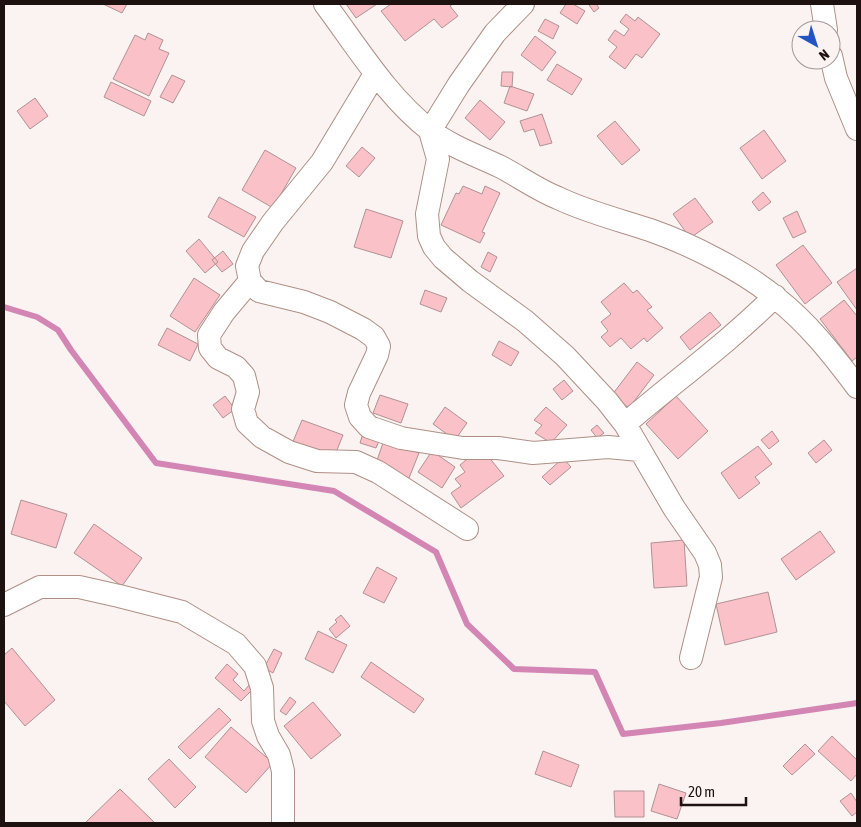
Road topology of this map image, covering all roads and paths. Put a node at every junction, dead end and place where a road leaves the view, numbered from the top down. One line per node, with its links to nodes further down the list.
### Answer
1 (326, 4): 6 (street)
2 (523, 4): 8 (street)
3 (822, 4): 4 (street)
4 (824, 20)
5 (834, 70): 7 (street)
6 (375, 74): 8 (street); 9 (street)
7 (857, 129)
8 (430, 131): 10 (street); 12 (street)
9 (250, 282): 13 (street); 14 (street)
10 (775, 296): 11 (street); 12 (street)
11 (857, 387)
12 (625, 424): 13 (street)
13 (639, 450): 16 (street)
14 (467, 529)
15 (4, 605): 17 (street)
16 (691, 658)
17 (283, 823)

